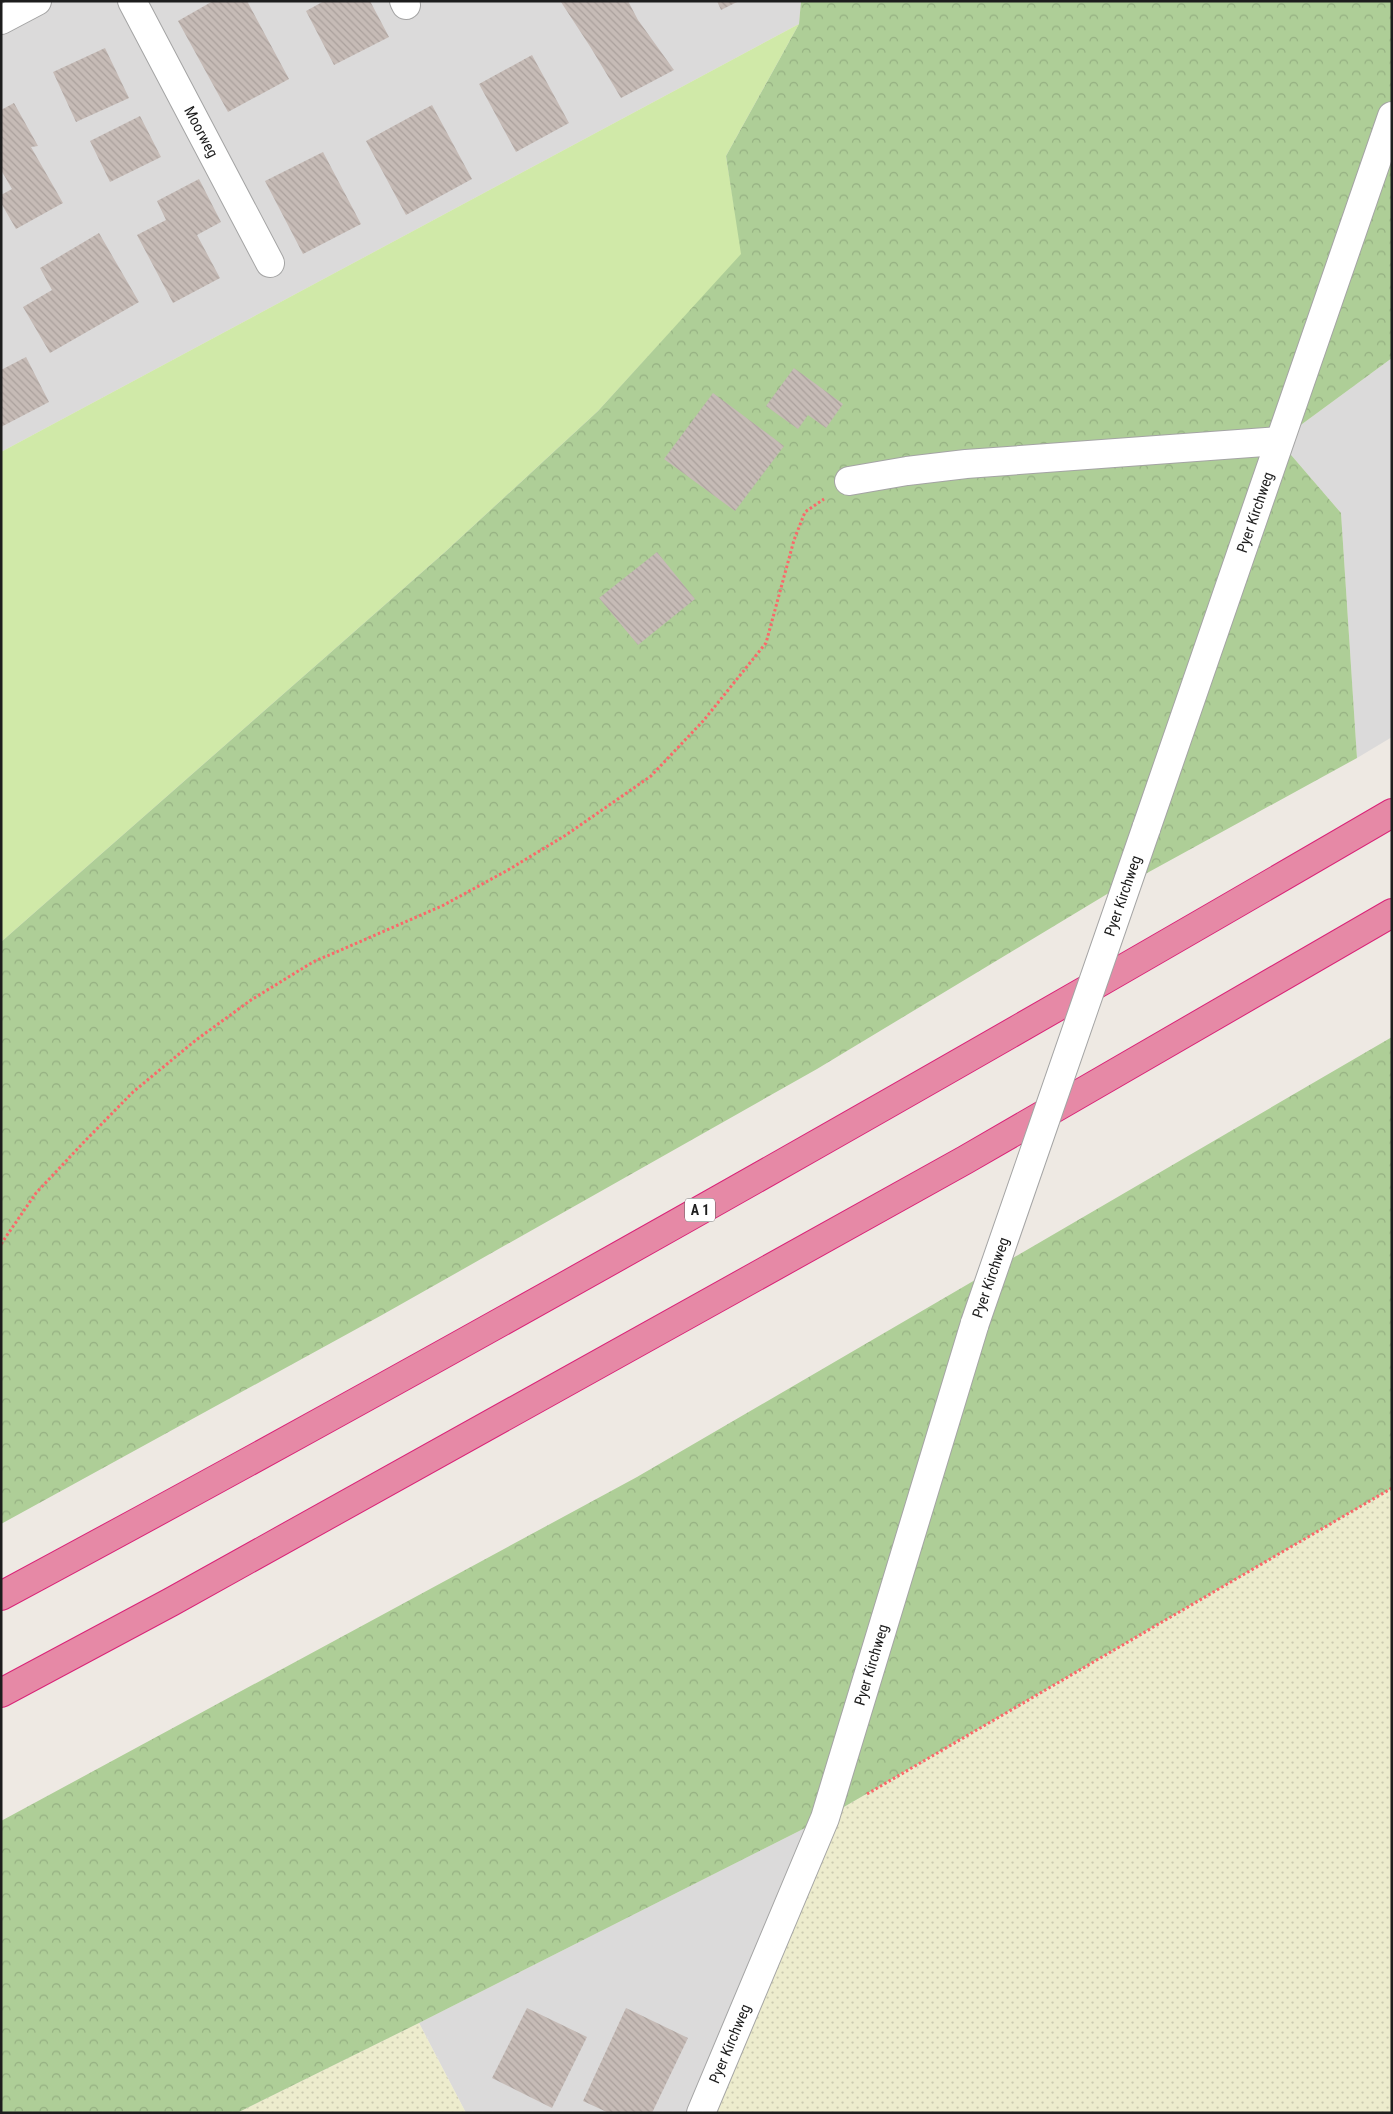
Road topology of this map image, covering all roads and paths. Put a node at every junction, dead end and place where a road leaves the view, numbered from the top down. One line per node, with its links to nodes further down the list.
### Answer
1 (38, 1): 3 (street)
2 (132, 1): 5 (street, Moorweg)
3 (1, 20)
4 (1392, 116): 6 (street, Pyer Kirchweg)
5 (270, 263)
6 (1279, 441): 7 (street); 14 (street, Pyer Kirchweg, bridge)
7 (849, 481): 10 (path)
8 (1392, 813): 12 (highway, A 1)
9 (1392, 913): 13 (highway)
10 (1, 1244)
11 (1392, 1488): 14 (path)
12 (1, 1596)
13 (1, 1693)
14 (825, 1818): 15 (street, Pyer Kirchweg)
15 (701, 2113)

